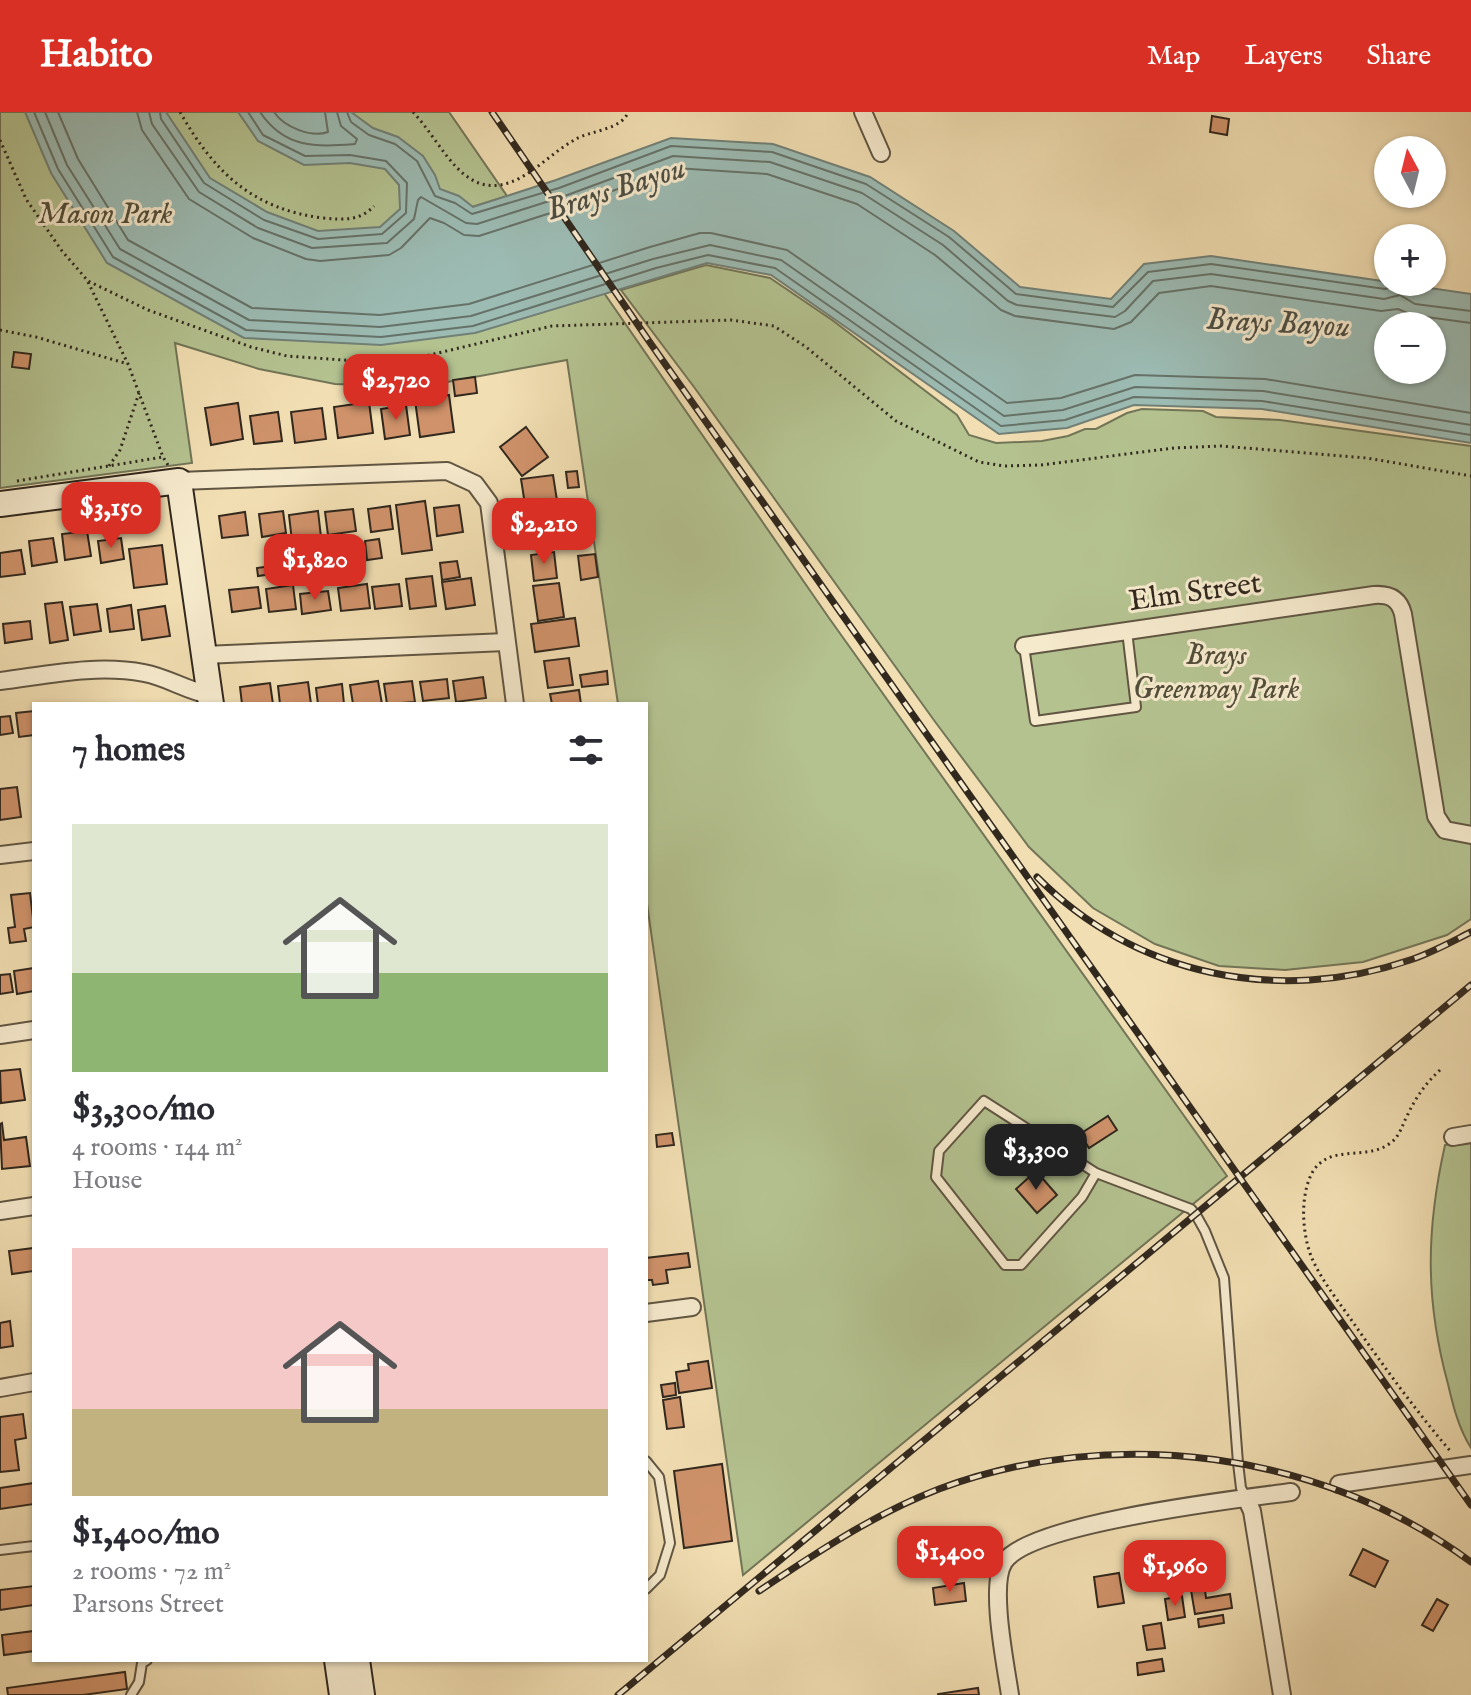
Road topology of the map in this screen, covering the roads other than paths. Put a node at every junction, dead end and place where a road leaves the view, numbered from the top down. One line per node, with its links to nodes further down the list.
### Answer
1 (863, 112): 2 (street)
2 (881, 153)
3 (179, 481): 4 (street); 6 (street); 8 (street)
4 (0, 504)
5 (1127, 631): 7 (street, Elm Street); 7 (lane); 12 (street, Elm Street)
6 (506, 642): 8 (street); 11 (street)
7 (1024, 646)
8 (204, 655): 10 (street)
9 (0, 681): 10 (street)
10 (211, 700)
11 (515, 702)
12 (1471, 835)
13 (32, 851): 14 (street)
14 (0, 855)
15 (32, 1030): 16 (street)
16 (0, 1035)
17 (1471, 1134): 18 (street)
18 (1453, 1137)
19 (1096, 1173): 19 (lane); 30 (lane)
20 (32, 1206): 21 (street)
21 (0, 1211)
22 (692, 1307): 23 (street)
23 (648, 1313)
24 (32, 1382): 25 (street)
25 (0, 1388)
26 (648, 1463): 33 (lane)
27 (1467, 1466): 28 (street)
28 (1339, 1484)
29 (1291, 1492): 30 (street)
30 (1246, 1498): 40 (street); 41 (street)
31 (32, 1546): 32 (lane)
32 (0, 1550)
33 (648, 1587)
34 (144, 1662): 37 (lane)
35 (337, 1662): 38 (street)
36 (357, 1662): 39 (street)
37 (131, 1695)
38 (342, 1695)
39 (362, 1695)
40 (1010, 1695)
41 (1282, 1695)

